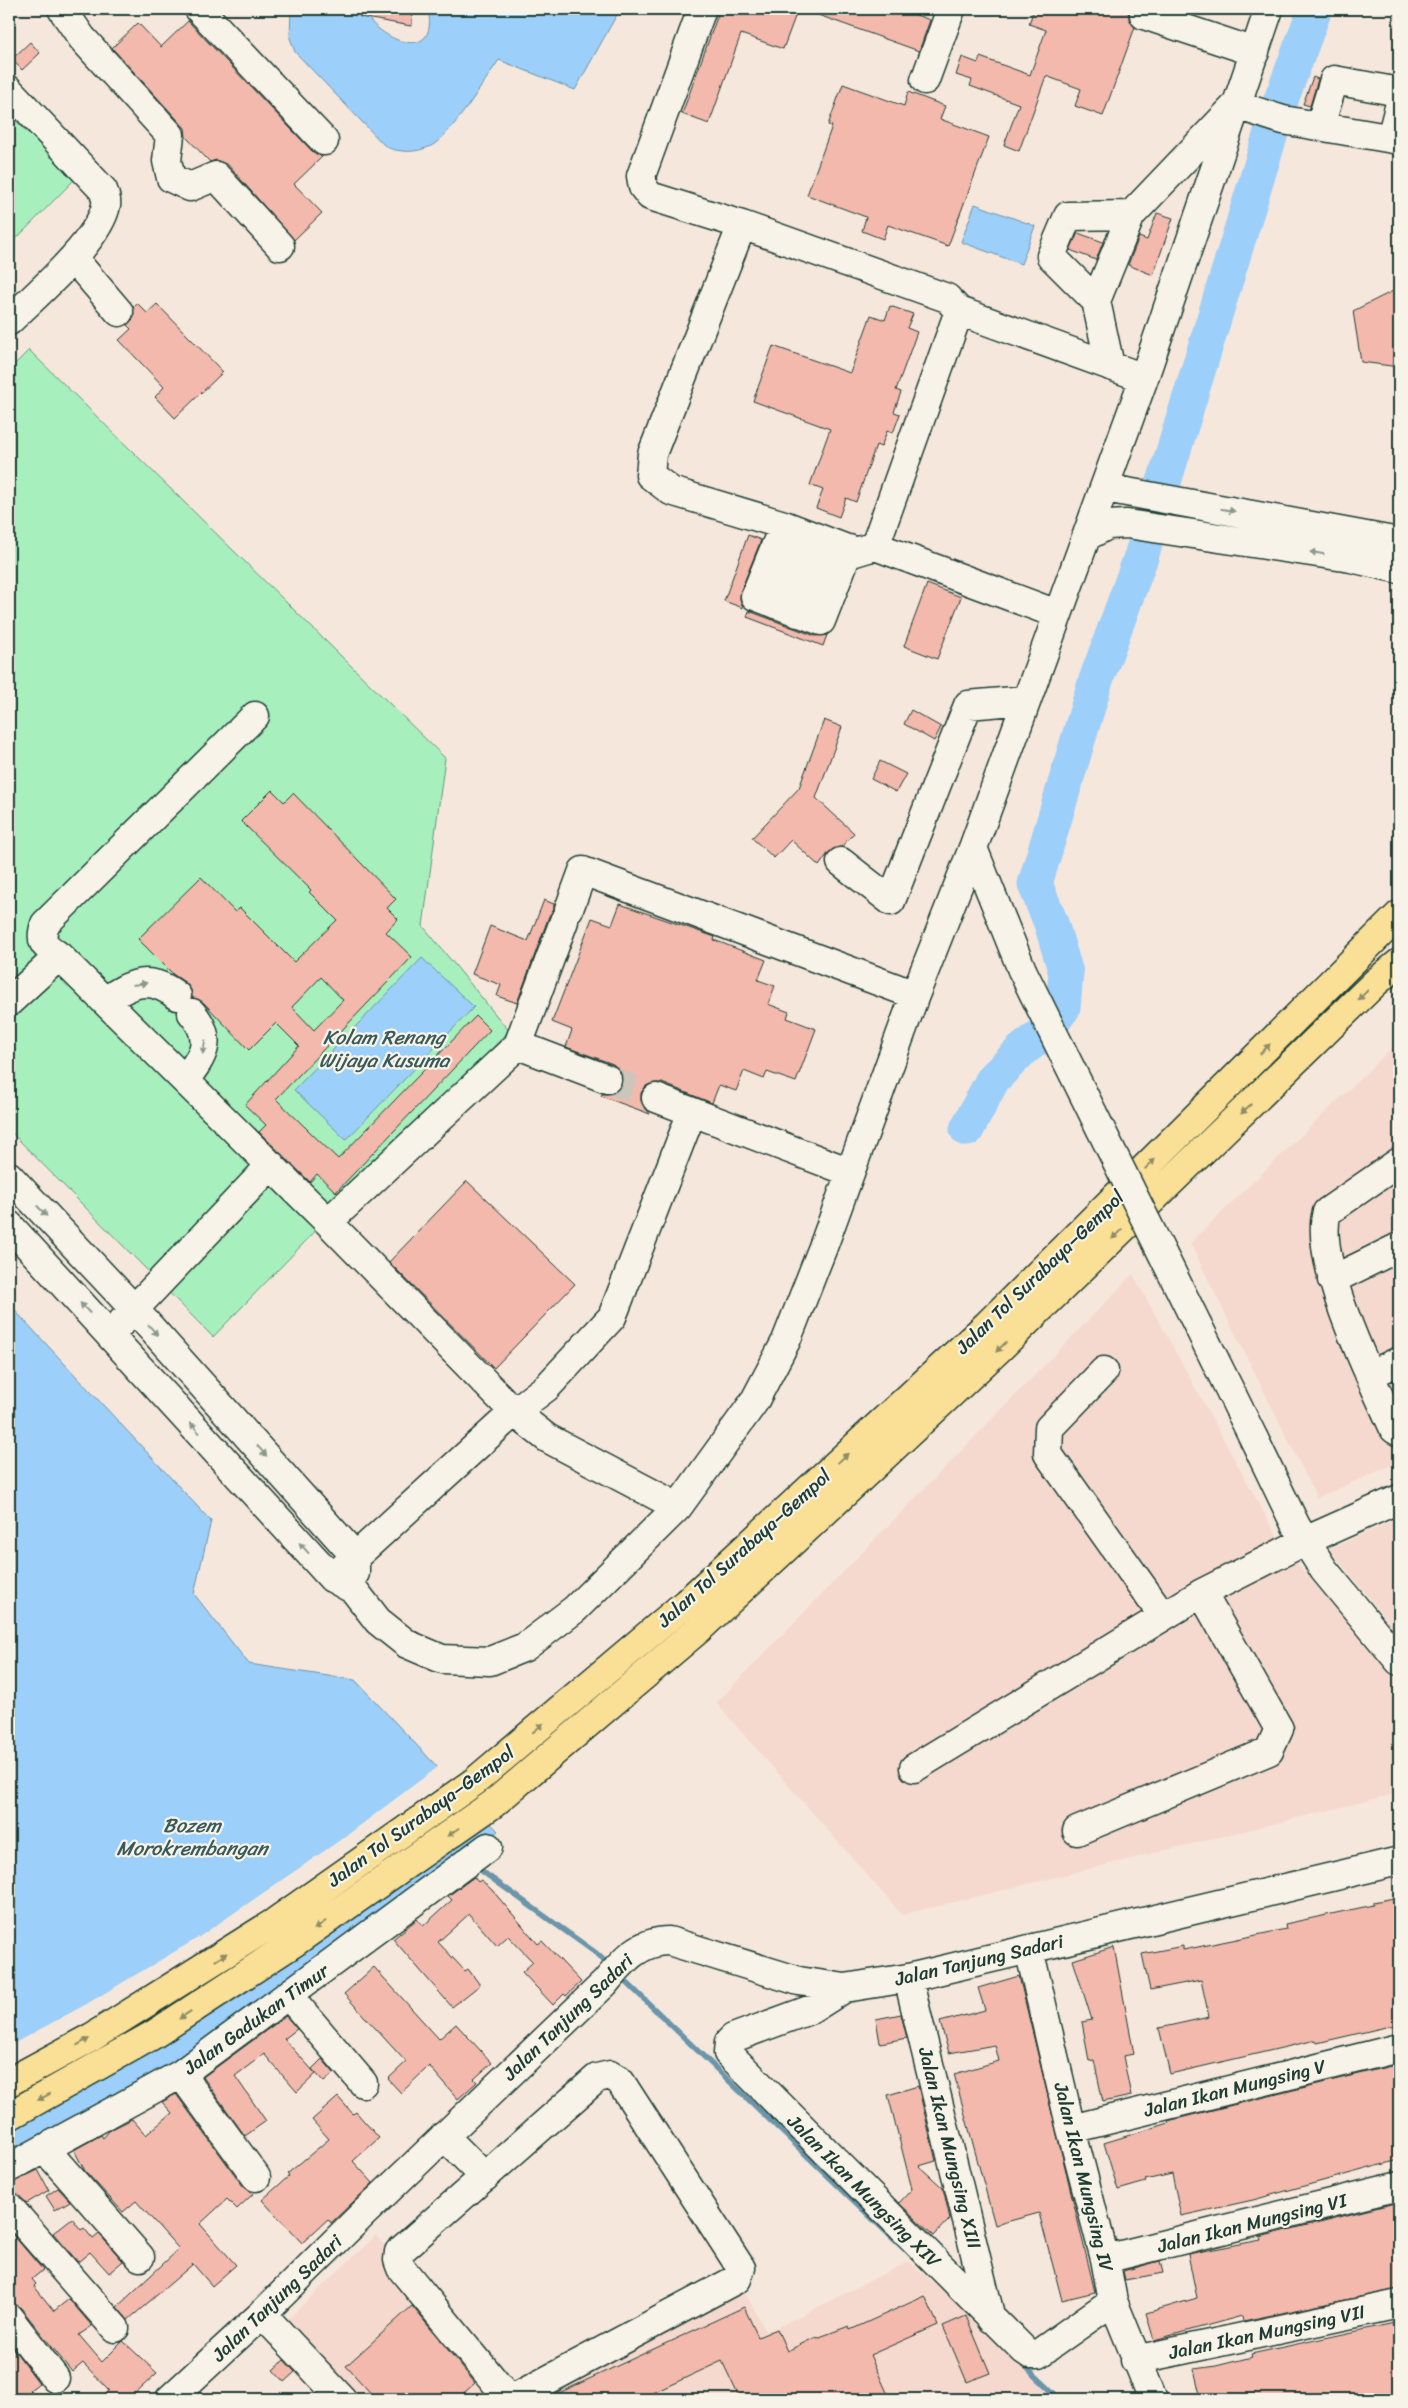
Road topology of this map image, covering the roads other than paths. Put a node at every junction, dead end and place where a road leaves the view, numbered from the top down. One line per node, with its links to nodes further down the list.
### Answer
1 (62, 9): 18 (street)
2 (198, 9): 15 (street)
3 (702, 9): 17 (street)
4 (951, 9): 8 (street)
5 (1269, 9): 7 (street)
6 (1144, 15): 7 (street)
7 (1255, 52): 12 (street)
8 (926, 80)
9 (9, 90): 19 (street)
10 (1399, 92): 13 (street)
11 (1399, 107): 14 (street)
12 (1243, 108): 13 (street); 16 (street); 25 (street)
13 (1320, 126): 14 (street)
14 (1395, 139)
15 (324, 141)
16 (1131, 215): 20 (street); 20 (street)
17 (742, 225): 21 (street); 28 (street)
18 (280, 246)
19 (73, 258): 22 (street); 23 (street)
20 (1096, 301): 24 (street)
21 (959, 311): 24 (street); 30 (street)
22 (119, 312)
23 (9, 321)
24 (1110, 366): 25 (street)
25 (1144, 378): 26 (street)
26 (1105, 488): 27 (street); 31 (street, one-way to 31)
27 (1087, 536): 31 (street, one-way to 27); 33 (street)
28 (817, 538): 28 (street); 30 (street)
29 (1399, 542): 31 (street)
30 (875, 546): 33 (street)
31 (1352, 546): 32 (street)
32 (1399, 569)
33 (1057, 614): 34 (street)
34 (1026, 700): 36 (street); 37 (street)
35 (255, 716): 39 (street)
36 (973, 848): 41 (street); 66 (street, bridge)
37 (841, 862)
38 (1399, 915): 82 (highway, Jalan Tol Surabaya–Gempol, one-way to 38)
39 (59, 956): 42 (street); 43 (street)
40 (1399, 963): 84 (highway, Jalan Tol Surabaya–Gempol, one-way to 84)
41 (915, 995): 44 (street); 51 (street)
42 (104, 1001): 46 (street); 46 (street, one-way to 46)
43 (9, 1002)
44 (518, 1044): 45 (street); 53 (street)
45 (607, 1079)
46 (185, 1080): 50 (street)
47 (656, 1098): 48 (street)
48 (692, 1112): 51 (street); 62 (street)
49 (1399, 1162): 56 (street)
50 (271, 1165): 53 (street); 57 (street)
51 (850, 1172): 65 (street)
52 (9, 1176): 57 (street, one-way to 57)
53 (328, 1222): 62 (street)
54 (9, 1225): 58 (street, one-way to 54)
55 (1399, 1247): 56 (street)
56 (1332, 1280): 61 (street)
57 (134, 1309): 58 (street); 67 (street, one-way to 67)
58 (110, 1334): 68 (street, one-way to 58)
59 (1399, 1361): 61 (street)
60 (1104, 1371): 70 (street)
61 (1370, 1375): 63 (street)
62 (514, 1412): 65 (street); 67 (street)
63 (1399, 1432)
64 (1399, 1499): 66 (street)
65 (678, 1507): 68 (street)
66 (1305, 1541): 69 (street); 71 (street)
67 (355, 1556): 68 (street)
68 (343, 1584)
69 (1202, 1593): 70 (street); 73 (street)
70 (1163, 1616): 72 (street)
71 (1399, 1661)
72 (914, 1768)
73 (1077, 1831)
74 (478, 1854): 79 (street, Jalan Gadukan Timur)
75 (1399, 1861): 76 (street, Jalan Tanjung Sadari)
76 (1029, 1950): 77 (street, Jalan Tanjung Sadari); 85 (street, Jalan Ikan Mungsing IV)
77 (908, 1978): 78 (street, Jalan Tanjung Sadari); 99 (street, Jalan Ikan Mungsing XIII)
78 (845, 1988): 86 (street, Jalan Tanjung Sadari); 99 (street, Jalan Ikan Mungsing XIV)
79 (289, 1996): 81 (street, Jalan Gadukan Timur); 83 (street)
80 (1399, 2048): 85 (street, Jalan Ikan Mungsing V)
81 (181, 2074): 87 (street, Jalan Gadukan Timur); 89 (street)
82 (9, 2082)
83 (363, 2083)
84 (9, 2116)
85 (1071, 2129): 94 (street, Jalan Ikan Mungsing IV)
86 (444, 2136): 90 (street); 97 (street, Jalan Tanjung Sadari)
87 (45, 2148): 88 (street, Jalan Gadukan Timur); 93 (street)
88 (9, 2168)
89 (256, 2177)
90 (485, 2177): 105 (street); 105 (street)
91 (1399, 2186): 94 (street, Jalan Ikan Mungsing VI)
92 (9, 2207): 100 (street)
93 (140, 2257)
94 (1105, 2259): 95 (street, Jalan Ikan Mungsing IV)
95 (1113, 2301): 99 (street, Jalan Ikan Mungsing XIV); 101 (street, Jalan Ikan Mungsing IV)
96 (1399, 2304): 101 (street, Jalan Ikan Mungsing VII)
97 (262, 2314): 103 (street, Jalan Tanjung Sadari); 104 (street)
98 (9, 2318): 102 (street)
99 (992, 2319)
100 (115, 2328)
101 (1135, 2360): 106 (street, Jalan Ikan Mungsing IV)
102 (55, 2378)
103 (170, 2399)
104 (342, 2399)
105 (510, 2399)
106 (1153, 2399)

